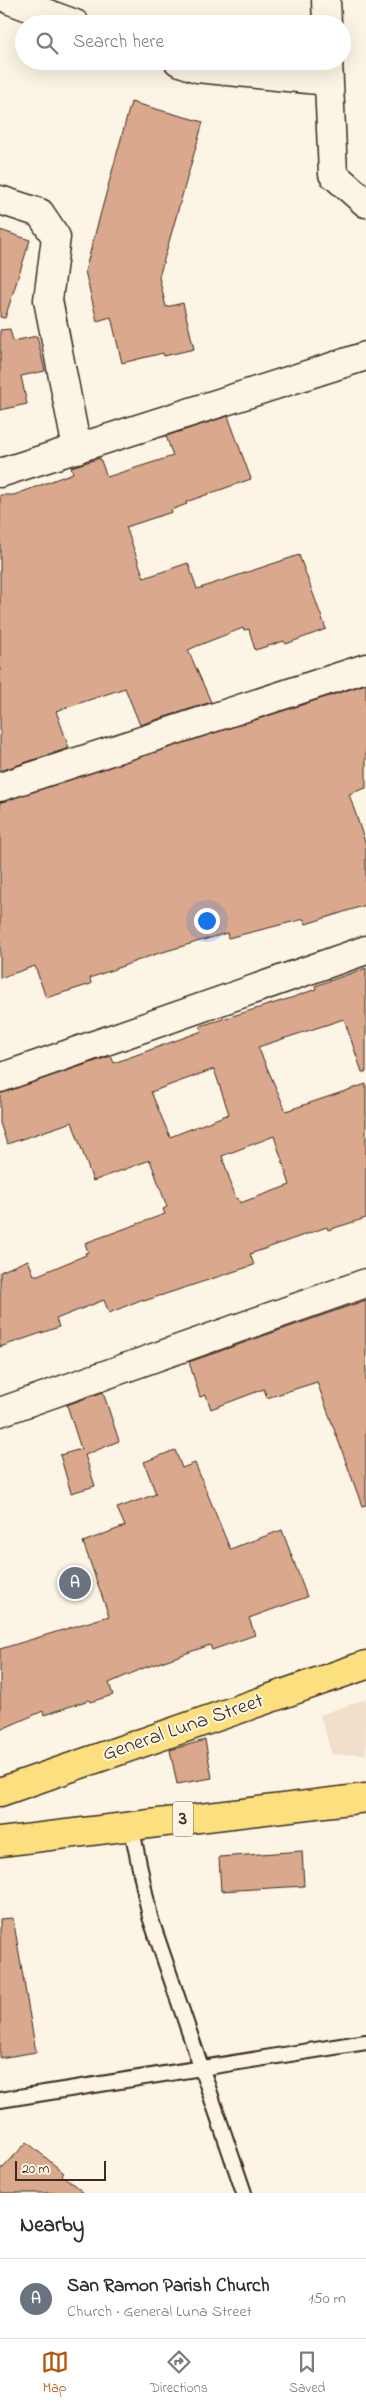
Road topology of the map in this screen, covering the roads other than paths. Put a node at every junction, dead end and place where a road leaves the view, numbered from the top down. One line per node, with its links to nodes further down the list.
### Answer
1 (10, 0): 3 (street)
2 (326, 0): 4 (street)
3 (51, 15)
4 (326, 15)
5 (284, 70): 6 (street)
6 (328, 71): 8 (street)
7 (0, 200): 10 (street)
8 (366, 203)
9 (366, 356): 10 (street)
10 (77, 449): 11 (street)
11 (0, 473)
12 (366, 668): 13 (street)
13 (0, 787)
14 (366, 950): 15 (street)
15 (0, 1078)
16 (366, 1283): 17 (street)
17 (0, 1412)
18 (366, 1665): 19 (main road, General Luna Street)
19 (0, 1792)
20 (366, 1798): 21 (main road, 3)
21 (131, 1825): 22 (main road, 3); 24 (lane)
22 (0, 1842)
23 (366, 2042): 24 (lane)
24 (202, 2067): 25 (lane); 26 (lane)
25 (0, 2100)
26 (244, 2193)

